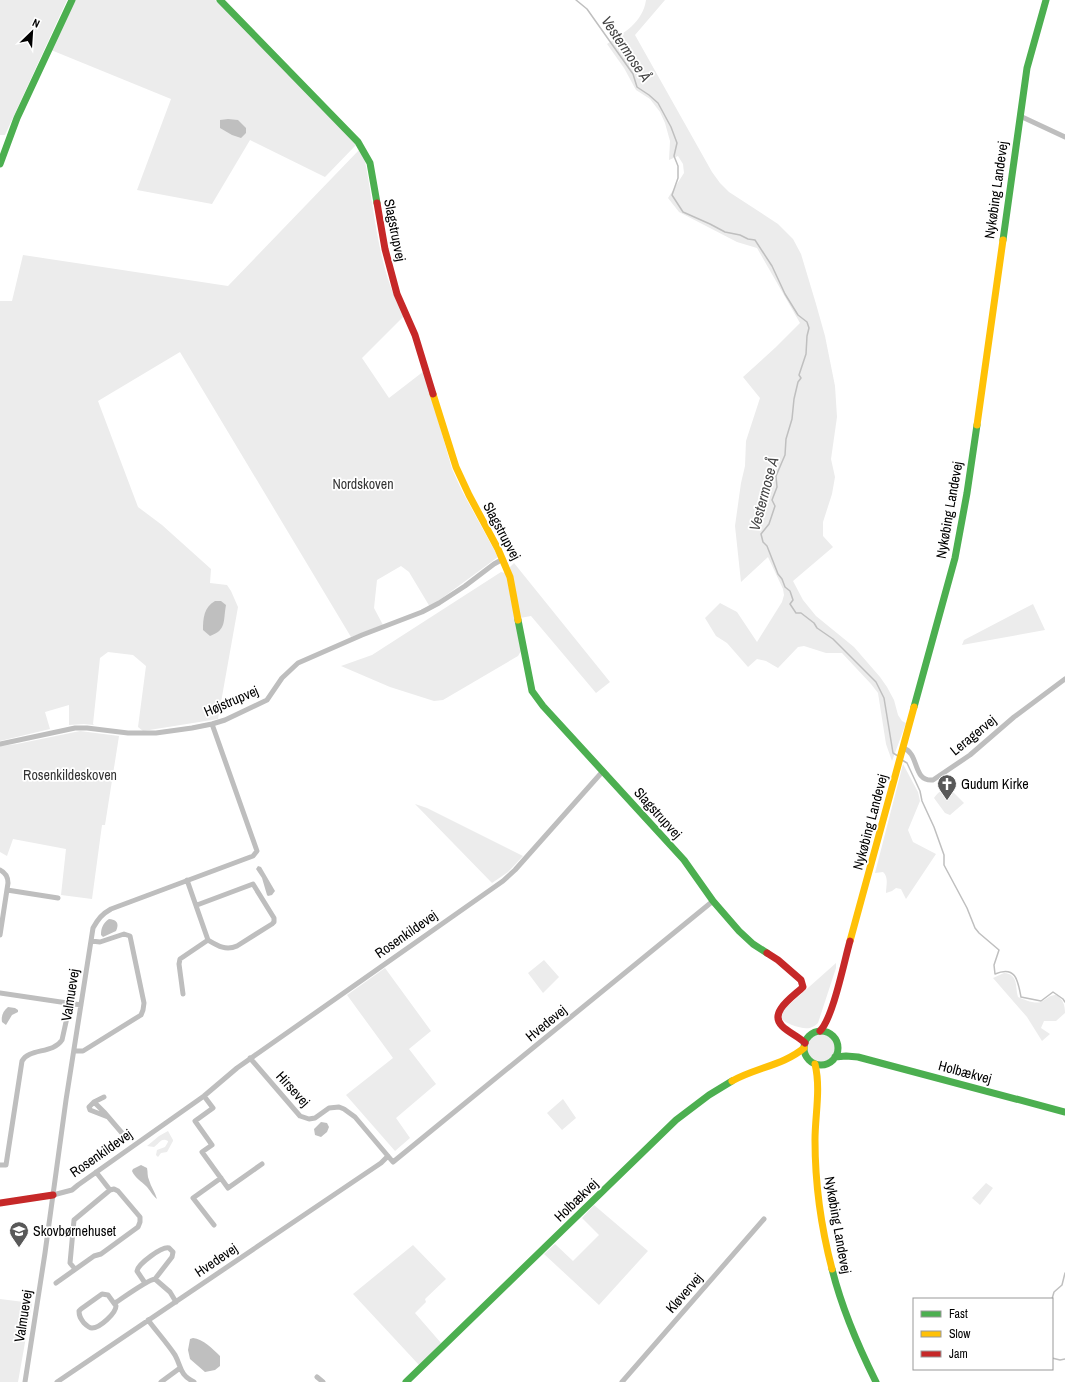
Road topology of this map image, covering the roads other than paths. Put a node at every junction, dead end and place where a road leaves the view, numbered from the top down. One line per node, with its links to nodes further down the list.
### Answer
1 (72, 0): 6 (street)
2 (220, 0): 7 (street, Slagstrupvej)
3 (1046, 0): 4 (street, Nykøbing Landevej)
4 (1020, 116): 5 (street); 11 (street, Nykøbing Landevej)
5 (1065, 137)
6 (0, 164)
7 (503, 559): 9 (street, Højstrupvej); 12 (street, Slagstrupvej)
8 (1065, 679): 11 (street, Leragervej)
9 (212, 724): 10 (street, Højstrupvej); 14 (street, Valmuevej)
10 (0, 744)
11 (902, 755): 26 (street, Nykøbing Landevej)
12 (603, 771): 17 (street, Slagstrupvej); 37 (street, Rosenkildevej)
13 (0, 870): 15 (street)
14 (187, 880): 18 (street); 21 (street, Valmuevej)
15 (7, 890): 16 (street); 19 (street)
16 (58, 898)
17 (713, 901): 27 (street, Slagstrupvej); 49 (street, Hvedevej)
18 (196, 905): 20 (street); 20 (street)
19 (0, 935)
20 (208, 940): 23 (street)
21 (91, 941): 25 (street, Valmuevej); 33 (street)
22 (0, 993): 24 (street)
23 (183, 994)
24 (70, 1004): 25 (street); 51 (street)
25 (81, 1005): 33 (street, Valmuevej)
26 (830, 1014): 28 (street, Nykøbing Landevej); 29 (street, Nykøbing Landevej)
27 (782, 1026): 30 (street); 31 (street)
28 (820, 1031): 29 (street); 30 (street)
29 (830, 1033): 32 (street)
30 (809, 1036): 31 (street)
31 (805, 1046): 34 (street); 38 (street, Holbækvej)
32 (838, 1048): 35 (street); 36 (street, Holbækvej)
33 (74, 1051): 55 (street, Valmuevej)
34 (807, 1057): 38 (street, Holbækvej); 39 (street)
35 (836, 1057): 36 (street, Holbækvej); 40 (street)
36 (858, 1057): 45 (street, Holbækvej)
37 (250, 1058): 42 (street, Rosenkildevej); 48 (street, Hirsevej)
38 (780, 1061): 73 (street, Holbækvej)
39 (816, 1064): 40 (street); 41 (street, Nykøbing Landevej)
40 (824, 1064): 41 (street, Nykøbing Landevej)
41 (818, 1088): 75 (street, Nykøbing Landevej)
42 (204, 1096): 52 (street, Rosenkildevej); 53 (street)
43 (104, 1097): 44 (street)
44 (94, 1102): 46 (street, Rosenkildevej); 46 (street, Rosenkildevej)
45 (1065, 1112)
46 (109, 1117): 47 (street, Rosenkildevej)
47 (122, 1133)
48 (388, 1156): 49 (street, Hirsevej); 63 (street, Hvedevej)
49 (393, 1162)
50 (262, 1164): 53 (street)
51 (0, 1165)
52 (96, 1172): 54 (street); 55 (street, Rosenkildevej)
53 (221, 1178): 58 (street)
54 (110, 1190): 59 (street); 59 (street)
55 (53, 1195): 56 (street, Rosenkildevej); 68 (street, Valmuevej)
56 (0, 1203)
57 (764, 1219): 74 (street, Kløvervej)
58 (214, 1225)
59 (75, 1269): 61 (street)
60 (155, 1279): 62 (street); 62 (street); 63 (street)
61 (56, 1283)
62 (145, 1283): 64 (street)
63 (176, 1302): 65 (street, Hvedevej)
64 (115, 1303): 64 (street)
65 (148, 1320): 66 (street); 69 (street, Hvedevej)
66 (180, 1368): 70 (street); 71 (street)
67 (317, 1376): 72 (street)
68 (25, 1382)
69 (57, 1382)
70 (161, 1382)
71 (194, 1382)
72 (323, 1382)
73 (406, 1382)
74 (622, 1382)
75 (876, 1382)

